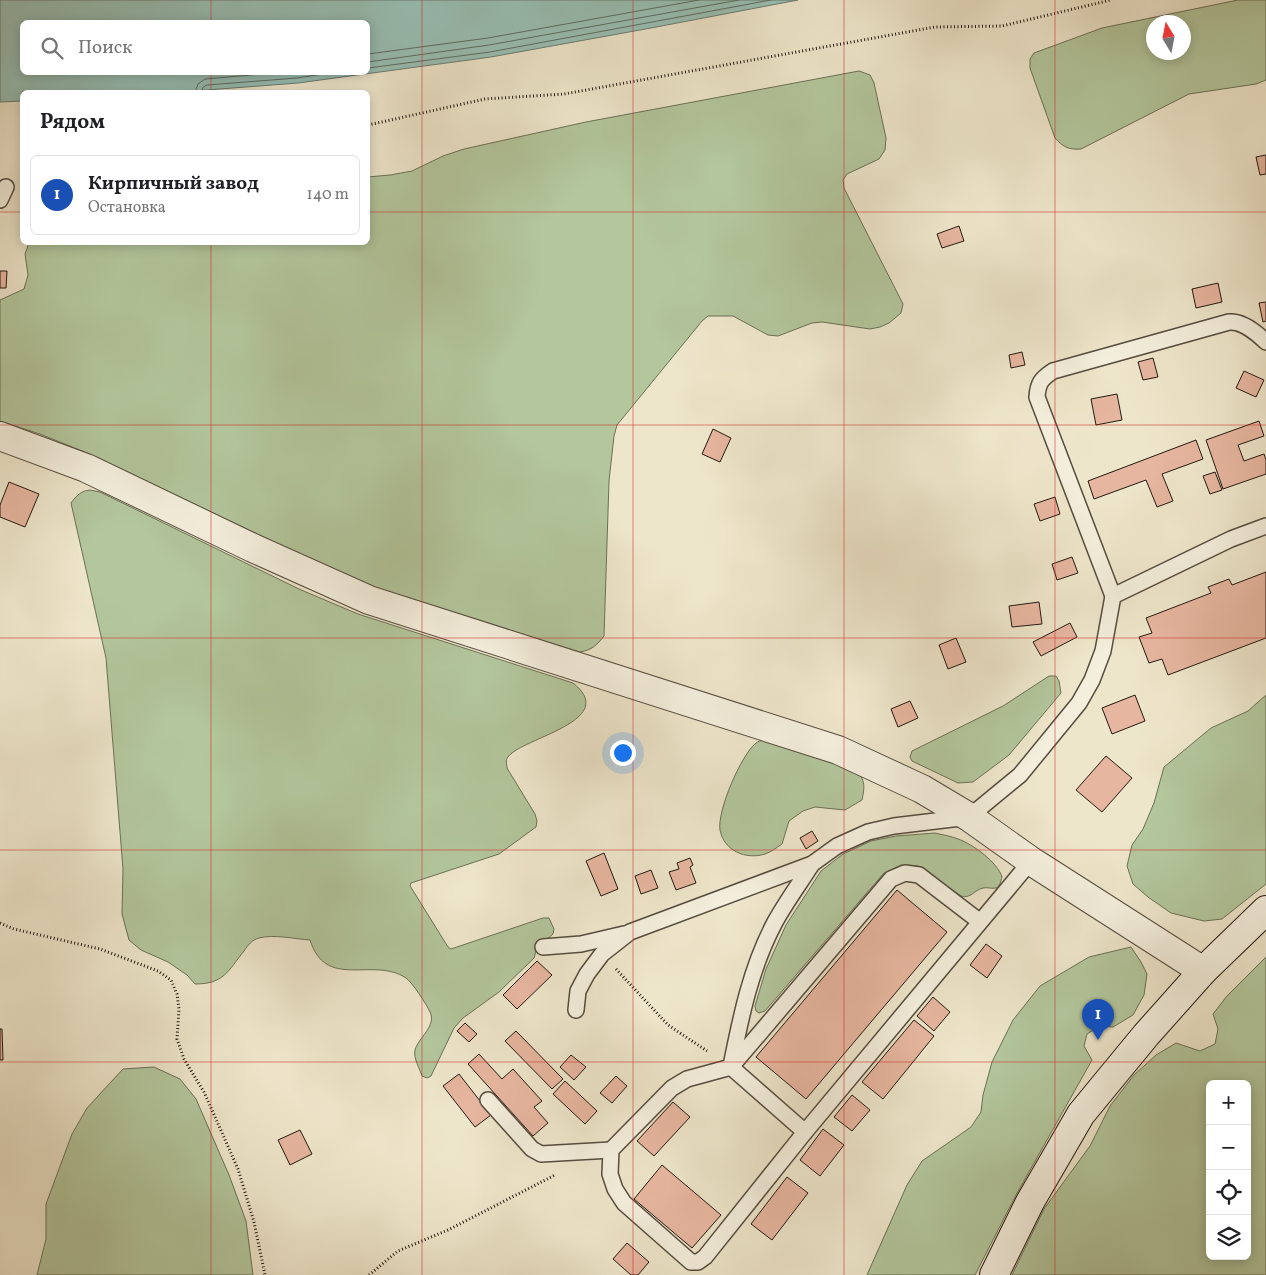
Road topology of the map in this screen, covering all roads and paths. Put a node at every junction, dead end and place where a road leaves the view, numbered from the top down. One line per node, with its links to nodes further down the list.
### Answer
1 (1111, 0): 2 (path)
2 (370, 124)
3 (1266, 342): 6 (lane)
4 (0, 436): 7 (street)
5 (1266, 526): 6 (lane)
6 (1113, 596): 7 (lane)
7 (970, 817): 8 (street); 9 (lane)
8 (1031, 861): 11 (lane); 16 (street)
9 (812, 864): 13 (lane); 18 (lane)
10 (1266, 910): 16 (street)
11 (979, 921): 18 (lane); 20 (lane)
12 (0, 923): 23 (path)
13 (630, 932): 14 (lane); 15 (lane)
14 (544, 947)
15 (602, 954): 17 (lane); 18 (path)
16 (1203, 971): 25 (street)
17 (576, 1010)
18 (731, 1067): 20 (lane); 21 (lane)
19 (488, 1100): 21 (lane)
20 (805, 1132): 21 (lane)
21 (610, 1150)
22 (562, 1171): 24 (path)
23 (265, 1275)
24 (369, 1275)
25 (994, 1275)

